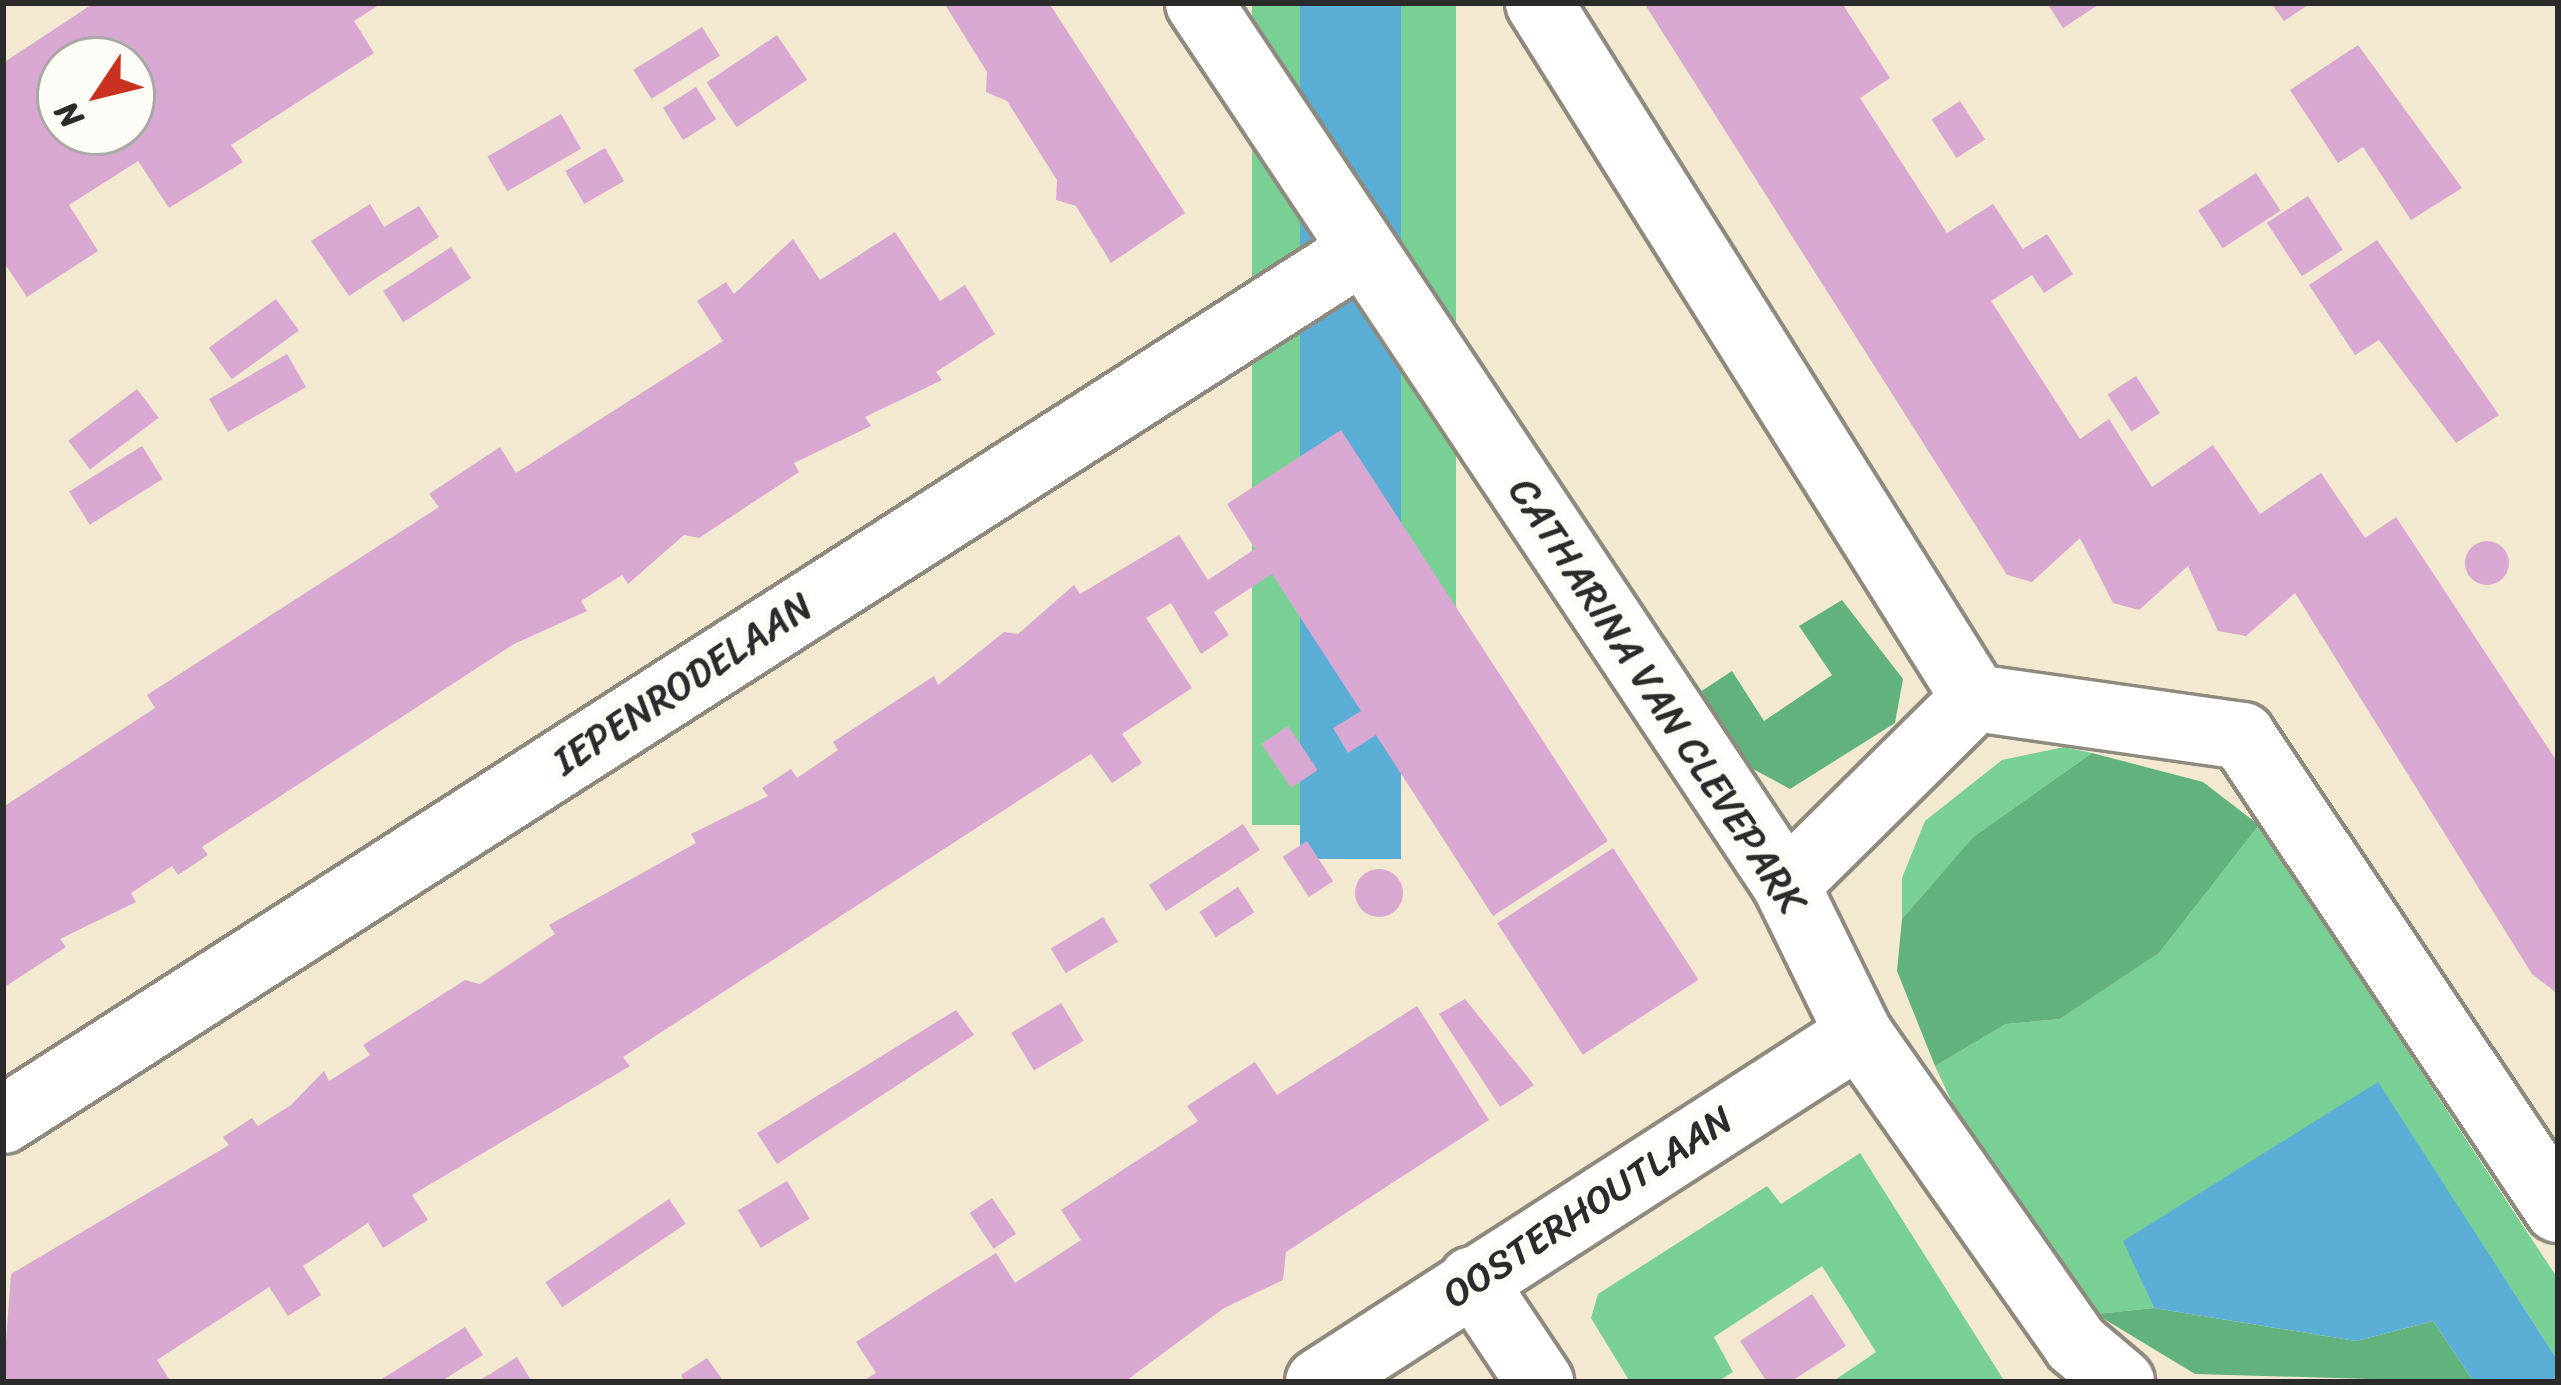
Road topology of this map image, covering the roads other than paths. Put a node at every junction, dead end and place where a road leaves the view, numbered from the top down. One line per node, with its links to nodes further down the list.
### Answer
1 (1199, 3): 3 (street, CATHARINA VAN CLEVEPARK)
2 (1539, 3): 4 (street)
3 (1363, 250): 5 (street, CATHARINA VAN CLEVEPARK); 7 (street, IEPENRODELAAN)
4 (1975, 698): 5 (street); 8 (street)
5 (1786, 885): 6 (street, CATHARINA VAN CLEVEPARK)
6 (1859, 1034): 9 (street, OOSTERHOUTLAAN); 12 (street, CATHARINA VAN CLEVEPARK)
7 (3, 1120)
8 (2558, 1209)
9 (1472, 1280): 10 (street, OOSTERHOUTLAAN); 11 (street)
10 (1319, 1382)
11 (1540, 1382)
12 (2121, 1382)

